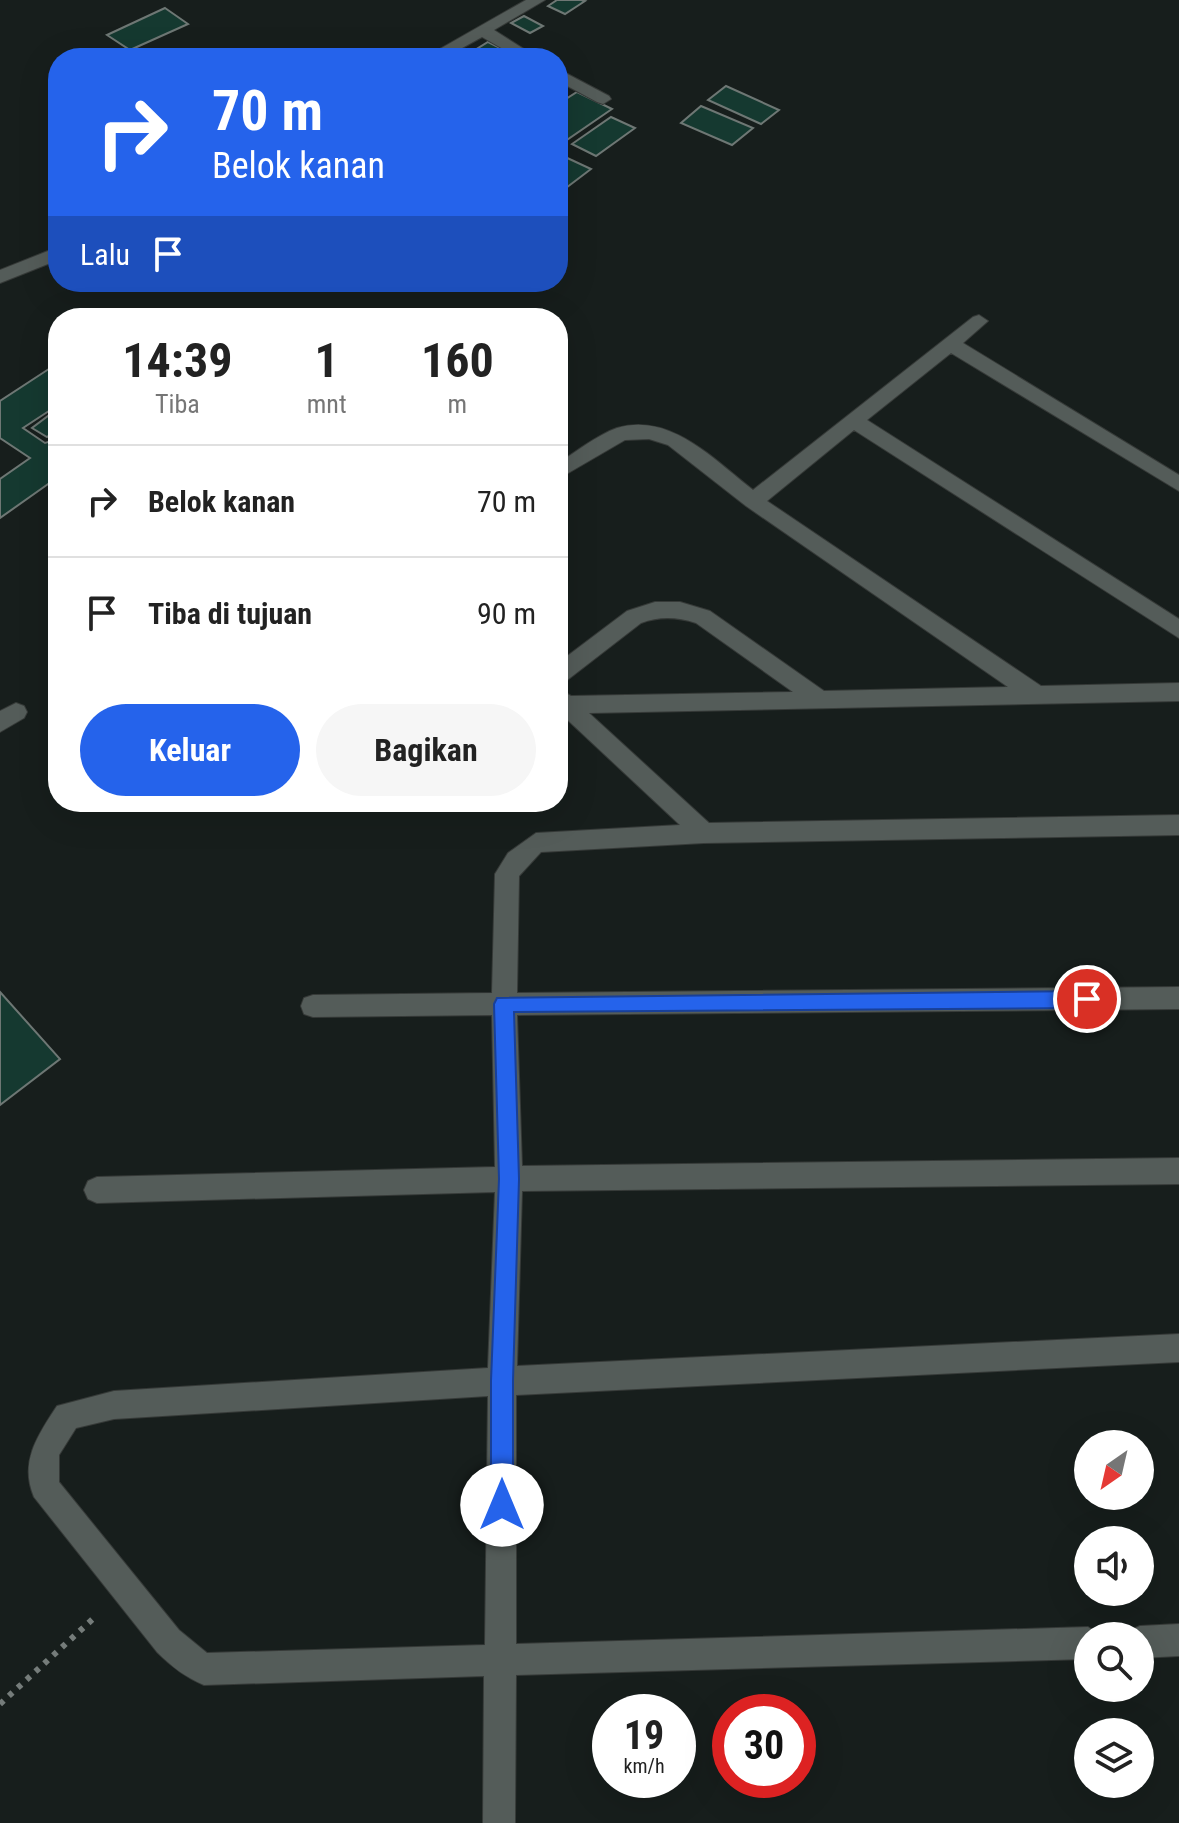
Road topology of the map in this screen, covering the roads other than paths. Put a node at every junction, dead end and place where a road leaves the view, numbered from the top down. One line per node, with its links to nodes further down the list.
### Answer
1 (537, 0): 2 (street)
2 (482, 30): 3 (street); 4 (street)
3 (450, 48)
4 (513, 48)
5 (568, 80): 6 (street)
6 (603, 99)
7 (48, 257): 8 (street)
8 (0, 277)
9 (979, 321): 10 (street)
10 (951, 344): 11 (street); 13 (street)
11 (854, 421): 14 (street); 15 (street)
12 (568, 466): 14 (street)
13 (1179, 484)
14 (753, 501): 18 (street)
15 (1179, 630)
16 (568, 667): 19 (street)
17 (1179, 692): 18 (street)
18 (1038, 696): 19 (street)
19 (821, 700): 20 (street)
20 (568, 702)
21 (568, 707): 23 (street)
22 (1179, 825): 23 (street)
23 (704, 833): 25 (street)
24 (1179, 998): 25 (street)
25 (504, 1004): 26 (street); 28 (street)
26 (313, 1006)
27 (1179, 1171): 28 (street)
28 (509, 1179): 29 (street); 31 (street)
29 (97, 1190)
30 (1179, 1348): 31 (street)
31 (502, 1381): 35 (street); 35 (street)
32 (1179, 1640): 33 (street)
33 (1154, 1641)
34 (1074, 1643): 35 (street)
35 (502, 1659): 36 (street)
36 (499, 1823)

